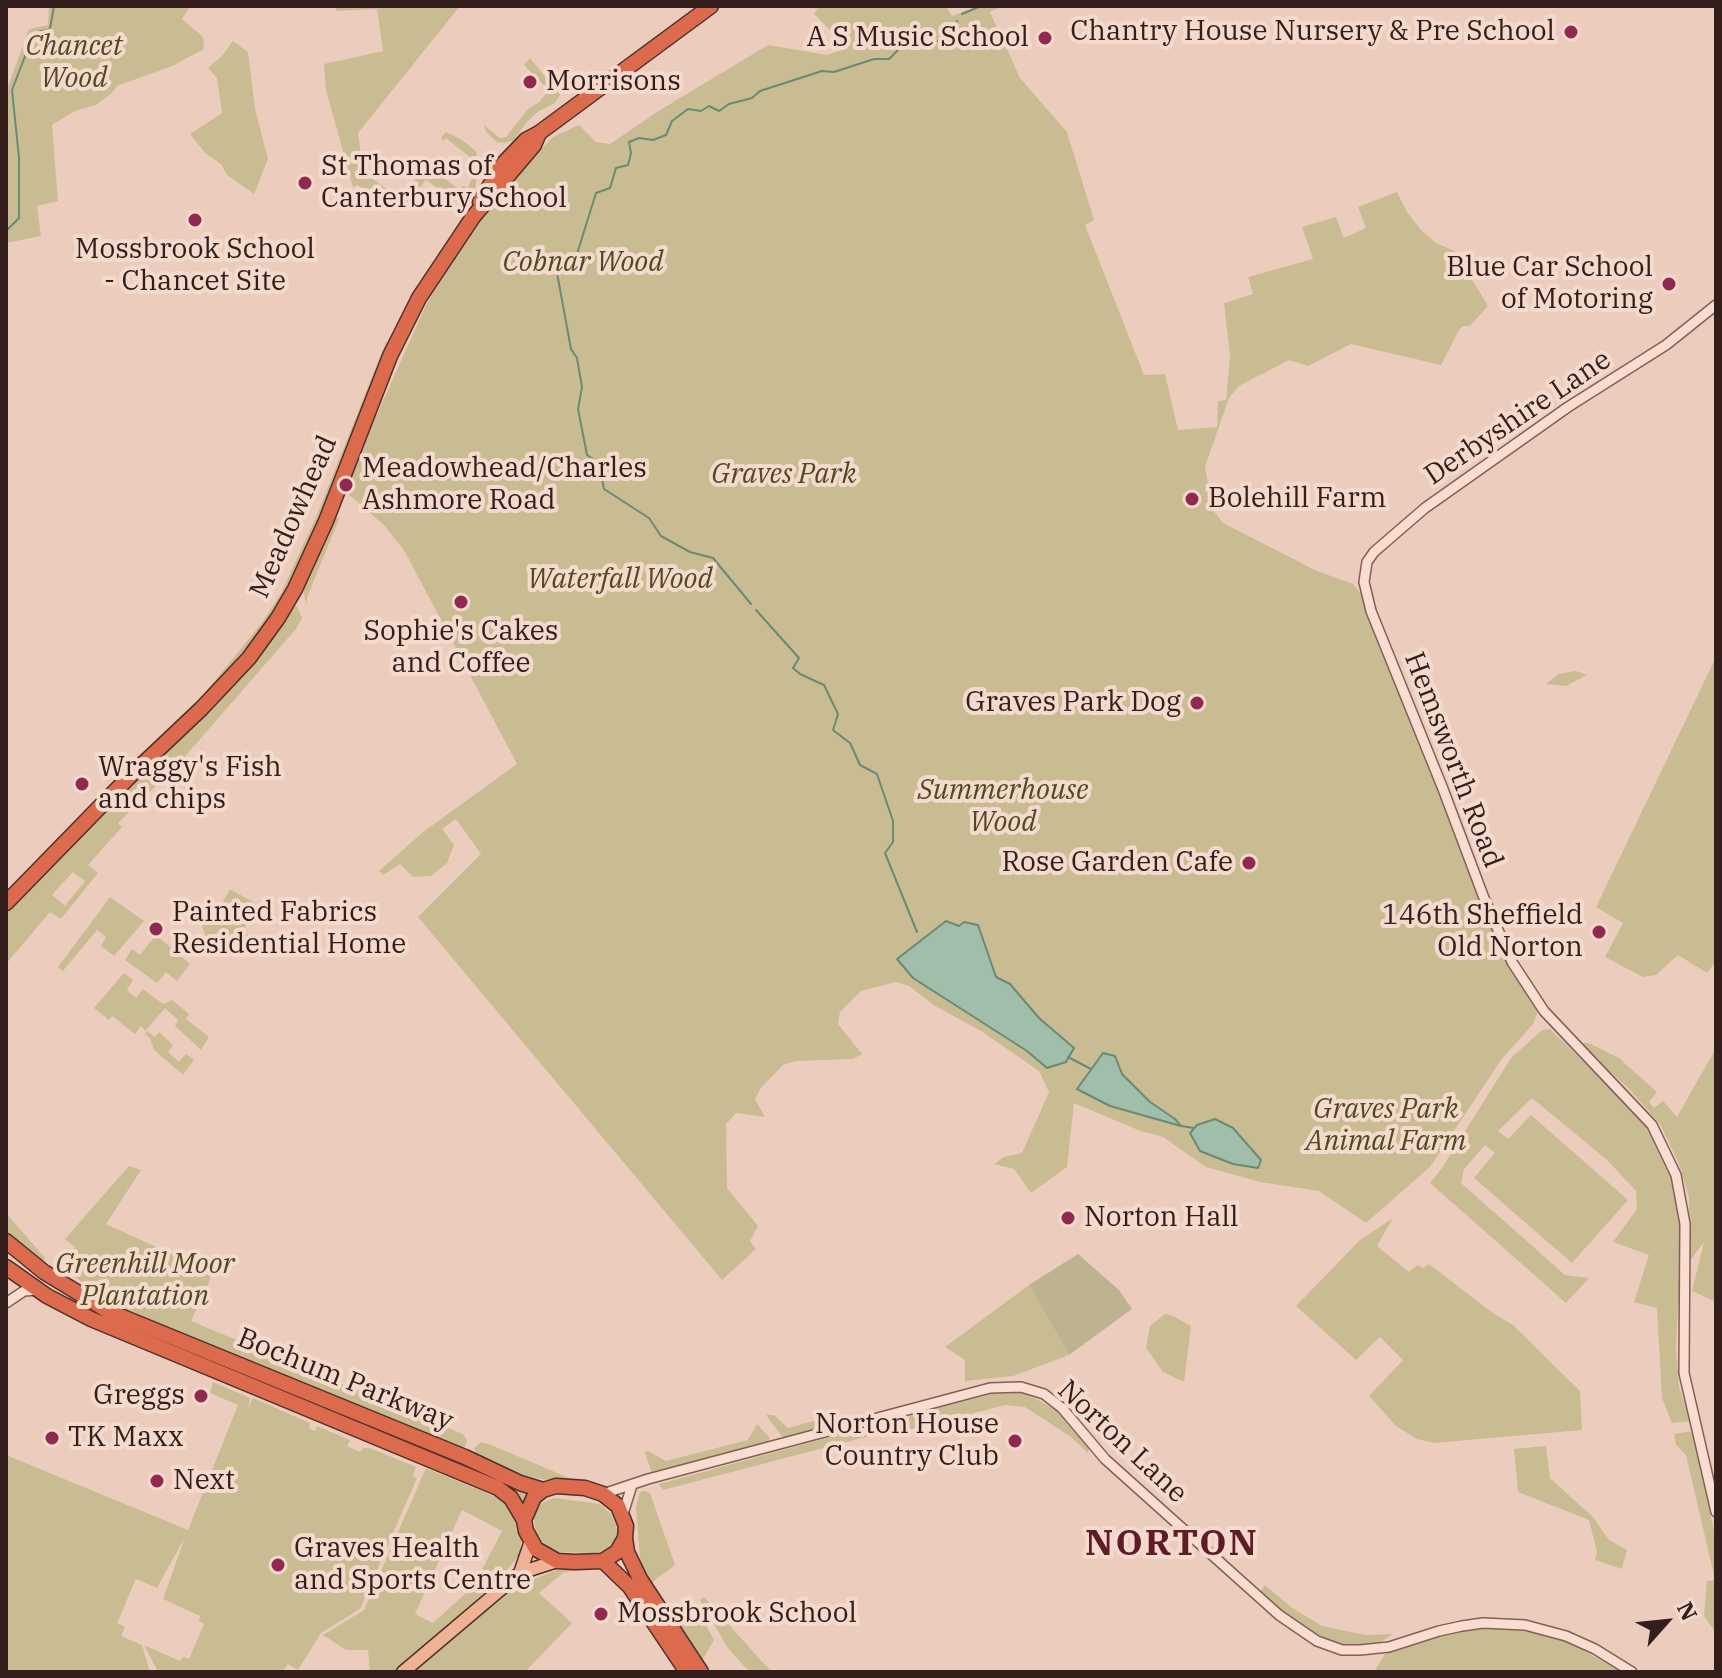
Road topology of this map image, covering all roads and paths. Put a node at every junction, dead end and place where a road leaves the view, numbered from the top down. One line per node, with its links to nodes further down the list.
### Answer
1 (711, 6): 4 (highway, Meadowhead)
2 (1716, 305): 3 (street, Derbyshire Lane)
3 (1364, 582): 12 (street, Hemsworth Road)
4 (6, 903)
5 (6, 1241): 10 (highway, Bochum Parkway)
6 (6, 1267): 7 (highway, Bochum Parkway); 8 (street)
7 (38, 1290): 8 (street); 14 (highway, Bochum Parkway)
8 (8, 1301)
9 (632, 1485): 11 (street, Norton Lane); 13 (street); 23 (street, Norton Lane)
10 (543, 1490): 11 (highway); 14 (highway)
11 (603, 1494): 13 (highway)
12 (1716, 1512)
13 (623, 1514): 15 (highway)
14 (524, 1520): 16 (highway)
15 (625, 1538): 18 (highway); 22 (highway)
16 (531, 1541): 17 (highway); 19 (main road)
17 (557, 1561): 18 (highway); 19 (main road)
18 (603, 1561): 21 (highway)
19 (520, 1573): 20 (main road)
20 (403, 1672)
21 (687, 1672)
22 (701, 1672)
23 (1632, 1672)

